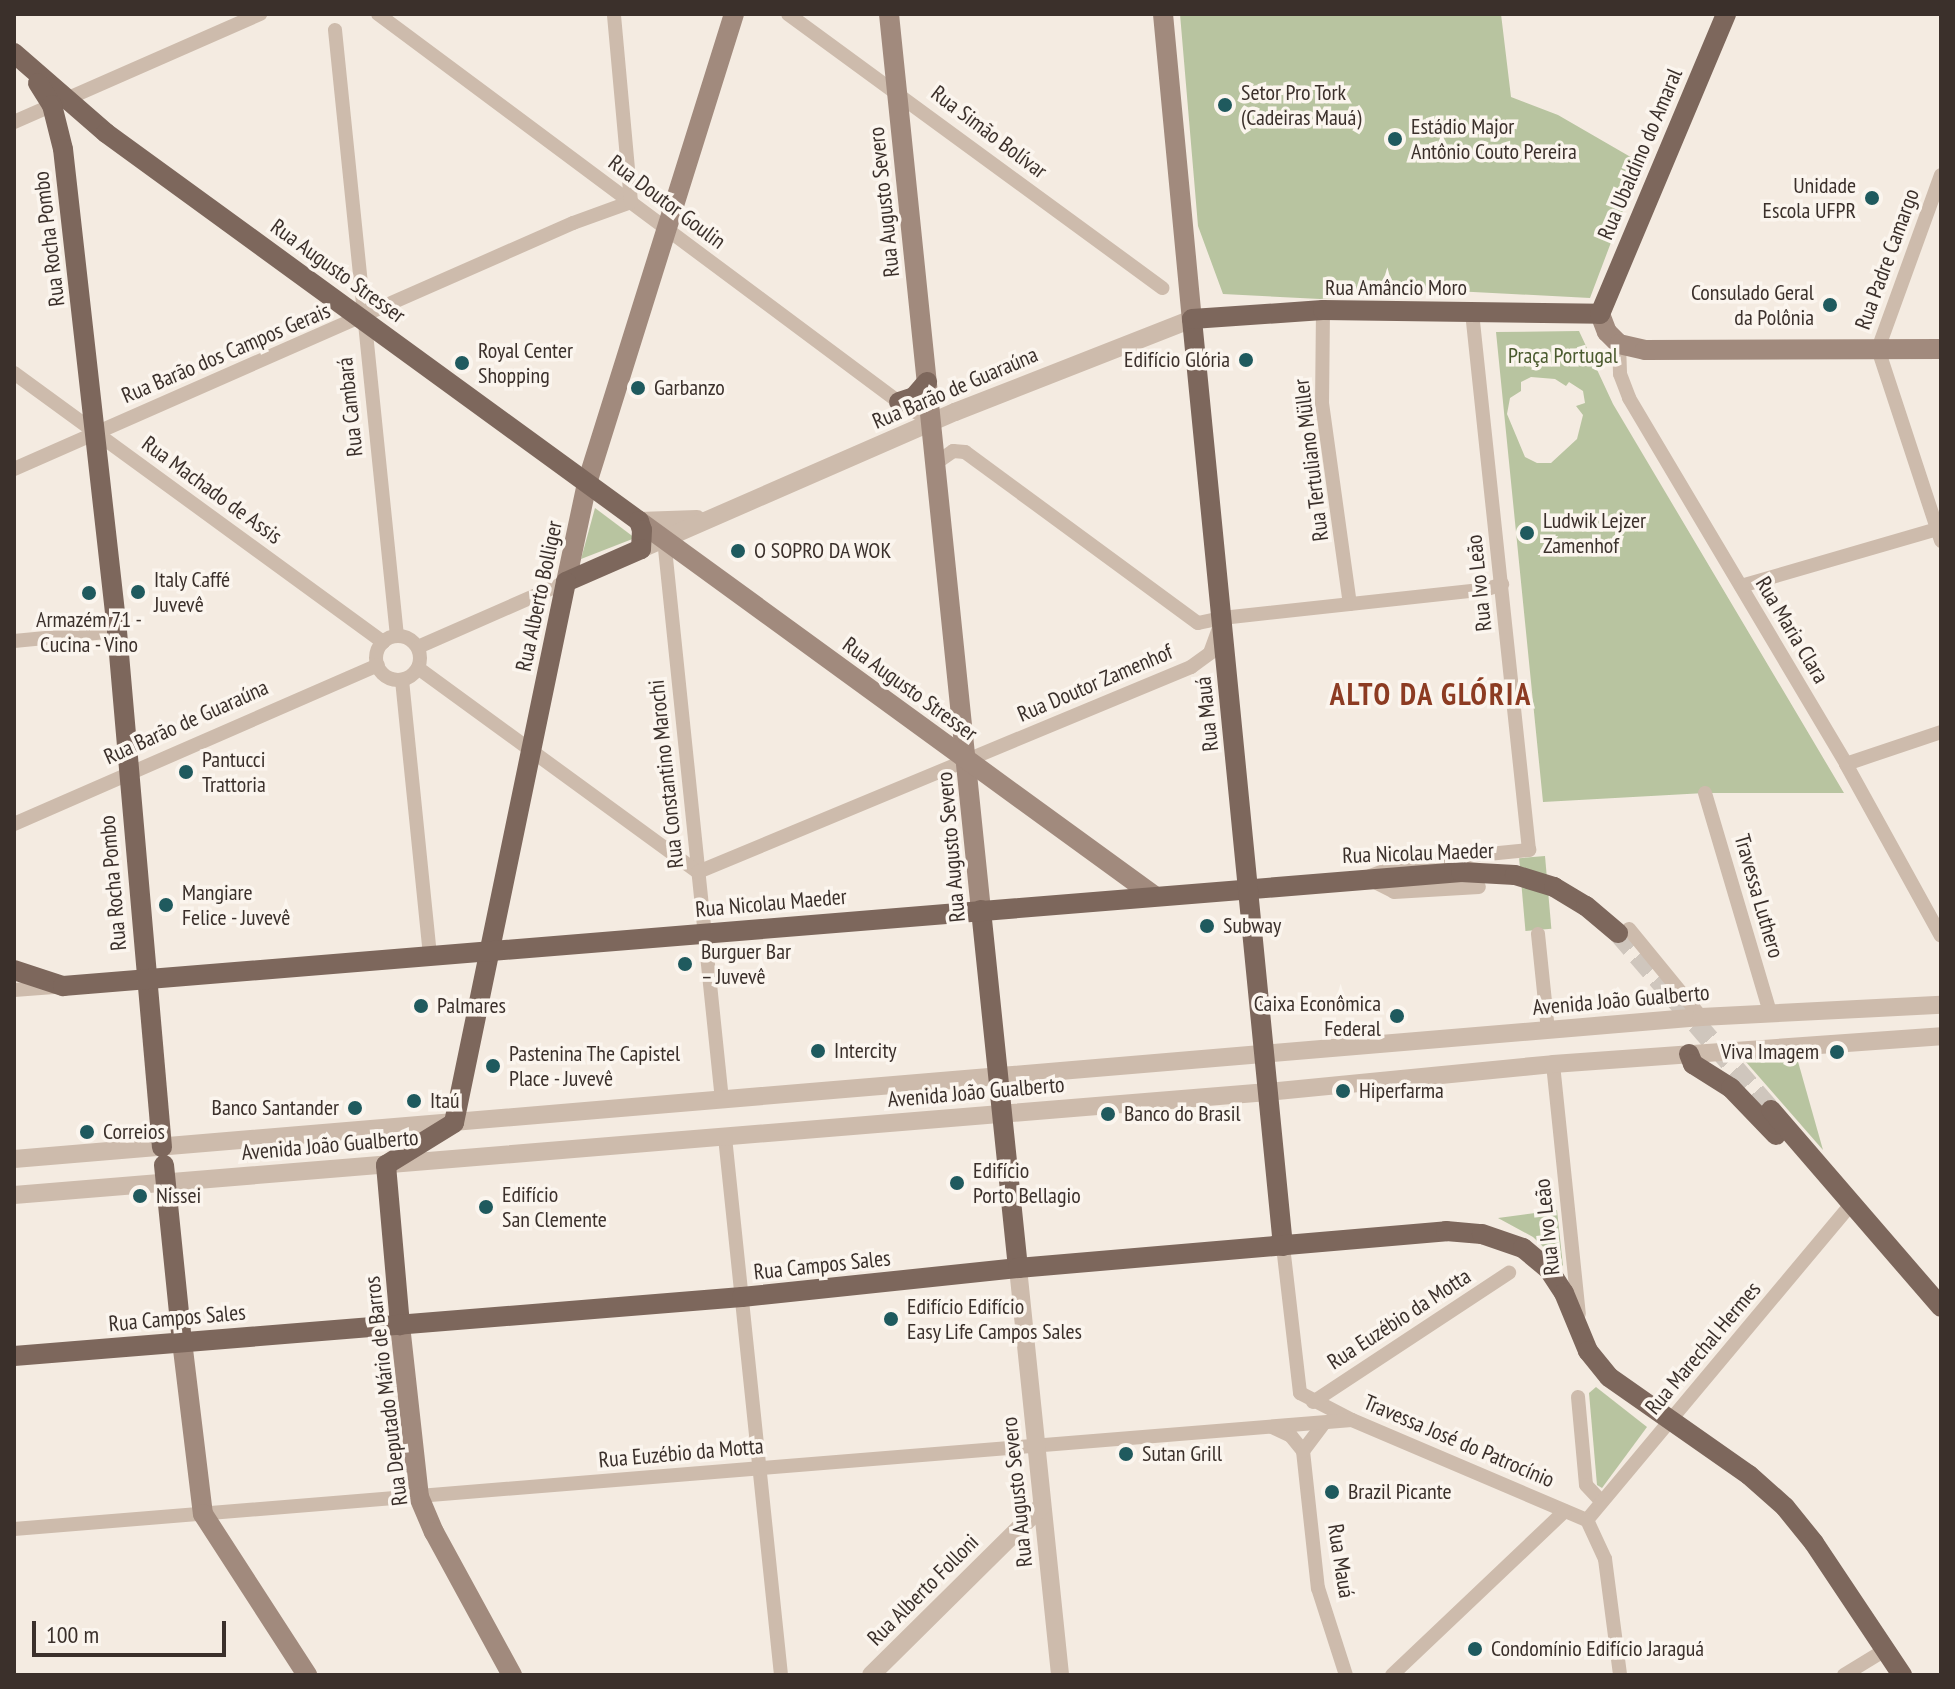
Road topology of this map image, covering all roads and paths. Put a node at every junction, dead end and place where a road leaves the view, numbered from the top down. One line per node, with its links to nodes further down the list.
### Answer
1 (260, 14): 12 (street)
2 (378, 14): 17 (street, Rua Doutor Goulin)
3 (614, 14): 17 (street)
4 (734, 14): 18 (main road, Rua Alberto Bolliger)
5 (788, 14): 11 (street, Rua Simão Bolívar)
6 (889, 14): 11 (main road, Rua Augusto Severo)
7 (1163, 14): 24 (main road, Rua Mauá)
8 (1726, 14): 22 (main road, Rua Ubaldino do Amaral)
9 (335, 30): 23 (street, Rua Cambará)
10 (20, 60): 12 (main road, Rua Rocha Pombo)
11 (897, 92): 19 (street, Rua Simão Bolívar); 29 (main road, Rua Augusto Severo)
12 (59, 102): 13 (street); 14 (main road, Rua Augusto Stresser); 15 (main road, Rua Rocha Pombo)
13 (14, 122)
14 (106, 133): 15 (main road); 23 (main road, Rua Augusto Stresser)
15 (63, 149): 32 (main road, Rua Rocha Pombo)
16 (1941, 175): 26 (street, Rua Padre Camargo)
17 (631, 202): 18 (street, Rua Doutor Goulin); 23 (street, Rua Barão dos Campos Gerais)
18 (667, 229): 30 (street, Rua Doutor Goulin); 35 (main road, Rua Alberto Bolliger)
19 (1162, 288)
20 (1323, 310): 21 (main road, Rua Amâncio Moro); 24 (main road, Rua Amâncio Moro); 46 (street, Rua Tertuliano Müller)
21 (1472, 312): 22 (main road, Rua Amâncio Moro); 44 (street, Rua Ivo Leão)
22 (1600, 314): 25 (main road)
23 (363, 319): 32 (street, Rua Barão dos Campos Gerais); 35 (main road, Rua Augusto Stresser); 49 (street, Rua Cambará)
24 (1192, 319): 31 (street, Rua Barão de Guaraúna); 47 (main road, Rua Mauá)
25 (1619, 344): 26 (main road); 45 (street, Rua Maria Clara)
26 (1878, 349): 27 (main road); 38 (street, Rua Padre Camargo)
27 (1941, 349)
28 (14, 373): 32 (street, Rua Machado de Assis)
29 (927, 382): 30 (main road); 31 (main road, Rua Augusto Severo)
30 (899, 402): 31 (street, Rua Doutor Goulin)
31 (932, 422): 33 (main road, Rua Augusto Severo); 36 (street, Rua Barão de Guaraúna)
32 (96, 432): 34 (street, Rua Barão dos Campos Gerais); 48 (main road, Rua Rocha Pombo); 49 (street, Rua Machado de Assis)
33 (936, 463): 47 (street); 57 (main road, Rua Augusto Severo)
34 (14, 469)
35 (587, 483): 37 (main road, Rua Augusto Stresser); 40 (main road, Rua Alberto Bolliger)
36 (739, 507): 37 (street, Rua Barão de Guaraúna); 39 (street, Rua Barão de Guaraúna)
37 (639, 521): 39 (main road, Rua Augusto Stresser); 41 (main road)
38 (1940, 533): 45 (street)
39 (664, 539): 41 (street, Rua Barão de Guaraúna); 57 (main road, Rua Augusto Stresser); 62 (street, Rua Constantino Marochi)
40 (574, 547): 42 (main road); 43 (main road, Rua Alberto Bolliger)
41 (641, 549): 42 (main road, Rua Barão de Guaraúna)
42 (587, 573): 43 (main road, Rua Barão de Guaraúna)
43 (566, 582): 51 (street, Rua Barão de Guaraúna); 56 (main road, Rua Alberto Bolliger)
44 (1502, 584): 46 (street); 63 (street, Rua Ivo Leão)
45 (1741, 586): 58 (street, Rua Maria Clara)
46 (1350, 604): 47 (street)
47 (1222, 618): 57 (street, Rua Doutor Zamenhof); 65 (main road, Rua Mauá)
48 (117, 631): 50 (street); 59 (main road, Rua Rocha Pombo)
49 (390, 639): 51 (street); 52 (street)
50 (14, 641)
51 (418, 647): 53 (street)
52 (378, 665): 54 (street); 59 (street, Rua Barão de Guaraúna)
53 (418, 668): 54 (street); 56 (street)
54 (402, 680): 73 (street)
55 (1941, 732): 58 (street)
56 (531, 750): 62 (street); 72 (main road, Rua Alberto Bolliger)
57 (967, 760): 62 (street, Rua Doutor Zamenhof); 66 (main road, Rua Augusto Stresser); 67 (main road, Rua Augusto Severo)
58 (1846, 764): 71 (street, Rua Maria Clara)
59 (129, 773): 61 (street, Rua Barão de Guaraúna); 75 (main road, Rua Rocha Pombo)
60 (1705, 793): 79 (street, Travessa Luthero)
61 (14, 824)
62 (698, 872): 69 (street, Rua Constantino Marochi)
63 (1367, 878): 64 (street); 65 (main road, Rua Nicolau Maeder); 68 (main road, Rua Nicolau Maeder)
64 (1479, 887)
65 (1248, 888): 66 (main road, Rua Nicolau Maeder); 84 (main road, Rua Mauá)
66 (1153, 895): 67 (main road, Rua Nicolau Maeder)
67 (981, 910): 69 (main road, Rua Nicolau Maeder); 86 (main road, Rua Augusto Severo)
68 (1624, 931): 80 (street)
69 (704, 933): 72 (main road, Rua Nicolau Maeder); 88 (street, Rua Constantino Marochi)
70 (1538, 934): 81 (street)
71 (1941, 936)
72 (489, 950): 73 (main road, Rua Nicolau Maeder); 91 (main road, Rua Alberto Bolliger)
73 (430, 956): 75 (main road, Rua Nicolau Maeder)
74 (14, 970): 76 (main road)
75 (145, 979): 76 (main road, Rua Nicolau Maeder); 95 (main road, Rua Rocha Pombo)
76 (63, 986): 77 (street, Rua Nicolau Maeder)
77 (14, 990)
78 (1941, 1005): 79 (street, Avenida João Gualberto)
79 (1770, 1012): 80 (street, Avenida João Gualberto)
80 (1701, 1017): 81 (street, Avenida João Gualberto)
81 (1548, 1030): 84 (street, Avenida João Gualberto)
82 (1941, 1036): 83 (street, Avenida João Gualberto)
83 (1689, 1054): 85 (street, Avenida João Gualberto); 98 (main road)
84 (1264, 1055): 86 (street, Avenida João Gualberto); 87 (main road, Rua Mauá)
85 (1553, 1064): 87 (street, Avenida João Gualberto); 105 (street, Rua Ivo Leão)
86 (998, 1076): 88 (street, Avenida João Gualberto); 90 (main road, Rua Augusto Severo)
87 (1268, 1092): 90 (street, Avenida João Gualberto); 99 (main road, Rua Mauá)
88 (722, 1100): 91 (street, Avenida João Gualberto)
89 (1771, 1110): 98 (main road)
90 (1002, 1114): 93 (street, Avenida João Gualberto); 100 (main road, Rua Augusto Severo)
91 (454, 1123): 92 (street, Avenida João Gualberto); 96 (main road)
92 (383, 1128): 95 (street, Avenida João Gualberto); 96 (street, Rua Deputado Mário de Barros)
93 (725, 1137): 96 (street, Avenida João Gualberto); 102 (street)
94 (14, 1159): 95 (street, Avenida João Gualberto)
95 (164, 1165): 96 (street, Avenida João Gualberto); 97 (street, Avenida João Gualberto); 106 (main road, Rua Rocha Pombo)
96 (386, 1165): 104 (main road, Rua Deputado Mário de Barros)
97 (14, 1195)
98 (1852, 1203): 103 (main road); 111 (street, Rua Marechal Hermes)
99 (1283, 1246): 100 (main road, Rua Campos Sales); 105 (main road, Rua Campos Sales); 109 (street, Rua Mauá)
100 (1018, 1268): 102 (main road, Rua Campos Sales); 114 (street, Rua Augusto Severo)
101 (1509, 1273): 109 (street, Rua Euzébio da Motta)
102 (742, 1297): 104 (main road, Rua Campos Sales); 116 (street)
103 (1941, 1307)
104 (400, 1325): 106 (main road, Rua Campos Sales); 117 (main road, Rua Deputado Mário de Barros)
105 (1581, 1337): 111 (main road, Rua Campos Sales)
106 (182, 1341): 107 (main road, Rua Campos Sales); 121 (main road, Rua Rocha Pombo)
107 (14, 1356)
108 (1578, 1397): 118 (street)
109 (1313, 1402): 110 (street, Travessa José do Patrocínio)
110 (1352, 1420): 112 (street, Rua Euzébio da Motta); 120 (street, Travessa José do Patrocínio)
111 (1670, 1421): 118 (street, Rua Marechal Hermes); 124 (main road, Rua Campos Sales)
112 (1324, 1423): 113 (street, Rua Euzébio da Motta); 115 (street)
113 (1272, 1427): 114 (street, Rua Euzébio da Motta); 115 (street)
114 (1036, 1447): 116 (street, Rua Euzébio da Motta); 119 (street, Rua Augusto Severo)
115 (1303, 1451): 130 (street, Rua Mauá)
116 (759, 1469): 117 (street, Rua Euzébio da Motta); 127 (street)
117 (419, 1497): 121 (street, Rua Euzébio da Motta); 126 (main road, Rua Deputado Mário de Barros)
118 (1602, 1502): 122 (street, Rua Marechal Hermes)
119 (1042, 1506): 128 (street, Rua Alberto Folloni); 129 (street, Rua Augusto Severo)
120 (1565, 1511): 122 (street, Travessa José do Patrocínio); 131 (street)
121 (203, 1514): 123 (street, Rua Euzébio da Motta); 125 (main road, Rua Rocha Pombo)
122 (1587, 1520): 132 (street)
123 (14, 1529)
124 (1885, 1650): 133 (street); 134 (main road, Rua Campos Sales)
125 (307, 1675)
126 (512, 1675)
127 (781, 1675)
128 (871, 1675)
129 (1060, 1675)
130 (1346, 1675)
131 (1392, 1675)
132 (1620, 1675)
133 (1844, 1675)
134 (1902, 1675)

